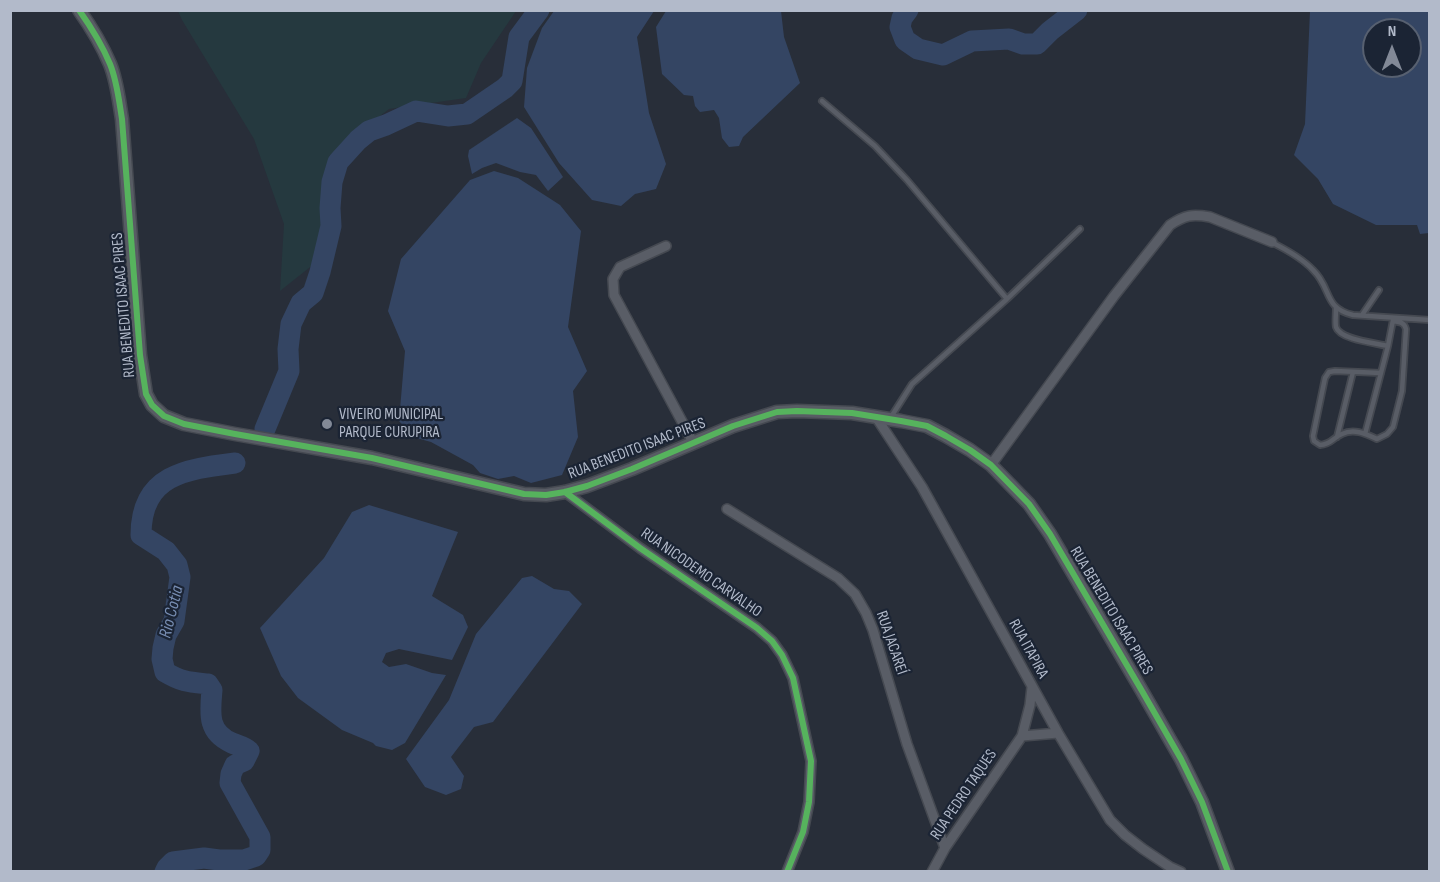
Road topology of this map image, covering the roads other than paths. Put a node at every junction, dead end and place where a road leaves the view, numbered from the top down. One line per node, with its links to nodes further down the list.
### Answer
1 (79, 10): 21 (street, RUA BENEDITO ISAAC PIRES)
2 (822, 101): 7 (lane)
3 (1080, 229): 7 (lane)
4 (1272, 242): 8 (lane); 20 (street)
5 (666, 246): 19 (street)
6 (1379, 290): 9 (lane)
7 (1007, 299): 16 (lane)
8 (1336, 308): 9 (lane); 12 (lane)
9 (1362, 315): 10 (lane)
10 (1394, 319): 11 (lane); 12 (lane); 17 (lane)
11 (1430, 320)
12 (1388, 346): 14 (lane)
13 (1353, 372): 14 (lane); 18 (lane); 18 (lane)
14 (1381, 373): 17 (lane)
15 (876, 417): 16 (street, RUA BENEDITO ISAAC PIRES); 19 (street, RUA BENEDITO ISAAC PIRES); 23 (street, RUA ITAPIRA)
16 (889, 419): 20 (street, RUA BENEDITO ISAAC PIRES)
17 (1365, 434): 18 (lane)
18 (1337, 437)
19 (693, 442): 21 (street, RUA BENEDITO ISAAC PIRES)
20 (991, 465): 31 (street, RUA BENEDITO ISAAC PIRES)
21 (564, 492): 28 (street, RUA NICODEMO CARVALHO)
22 (727, 509): 26 (street, RUA JACAREÍ)
23 (1032, 687): 24 (street, RUA ITAPIRA); 25 (street, RUA PEDRO TAQUES)
24 (1058, 733): 25 (street); 27 (street, RUA ITAPIRA)
25 (1022, 736): 26 (street, RUA PEDRO TAQUES)
26 (945, 848): 29 (street, RUA PEDRO TAQUES)
27 (1169, 869): 30 (street, RUA ITAPIRA)
28 (787, 872)
29 (932, 872)
30 (1181, 872)
31 (1228, 872)

